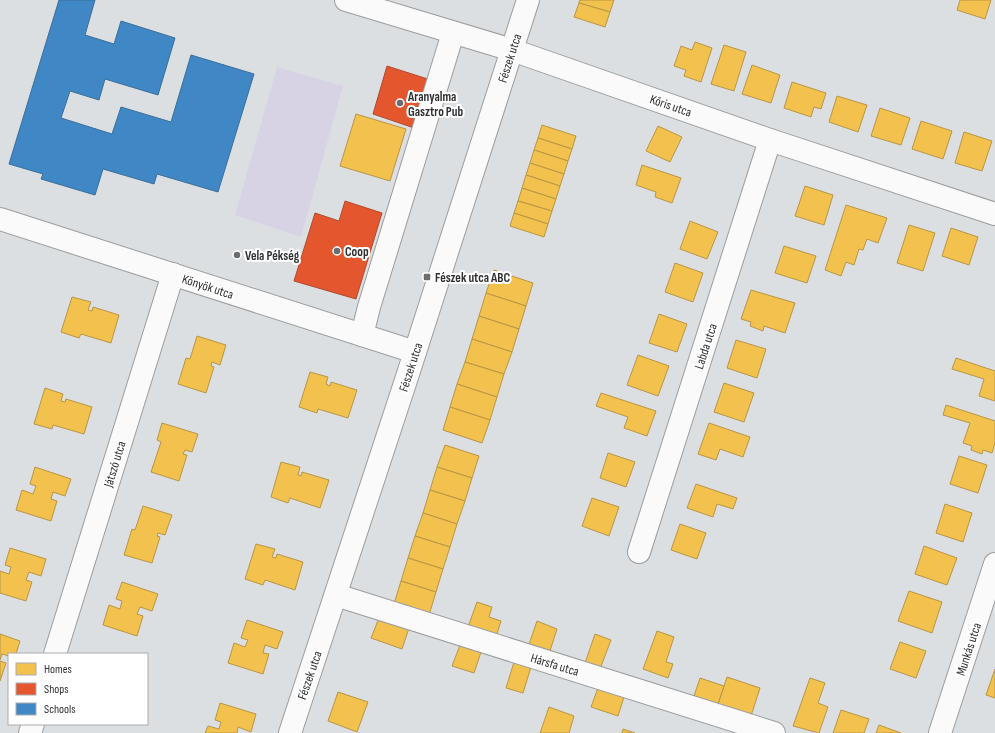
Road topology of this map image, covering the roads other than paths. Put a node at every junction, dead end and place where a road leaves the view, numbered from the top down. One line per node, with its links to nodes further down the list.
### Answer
1 (346, 0): 3 (street, Kőris utca)
2 (528, 0): 4 (street, Fészek utca)
3 (453, 33): 4 (street, Kőris utca); 9 (street)
4 (512, 50): 5 (street, Kőris utca); 10 (street, Fészek utca)
5 (770, 140): 6 (street, Kőris utca); 11 (street, Labda utca)
6 (995, 214)
7 (0, 219): 8 (street, Könyök utca)
8 (173, 274): 9 (street, Könyök utca); 14 (street, Játszó utca)
9 (362, 335): 10 (street, Könyök utca)
10 (415, 352): 13 (street, Fészek utca)
11 (640, 552)
12 (995, 564): 17 (street, Munkás utca)
13 (336, 595): 15 (street, Fészek utca); 16 (street, Hársfa utca)
14 (55, 653)
15 (290, 733)
16 (774, 733)
17 (940, 733)

